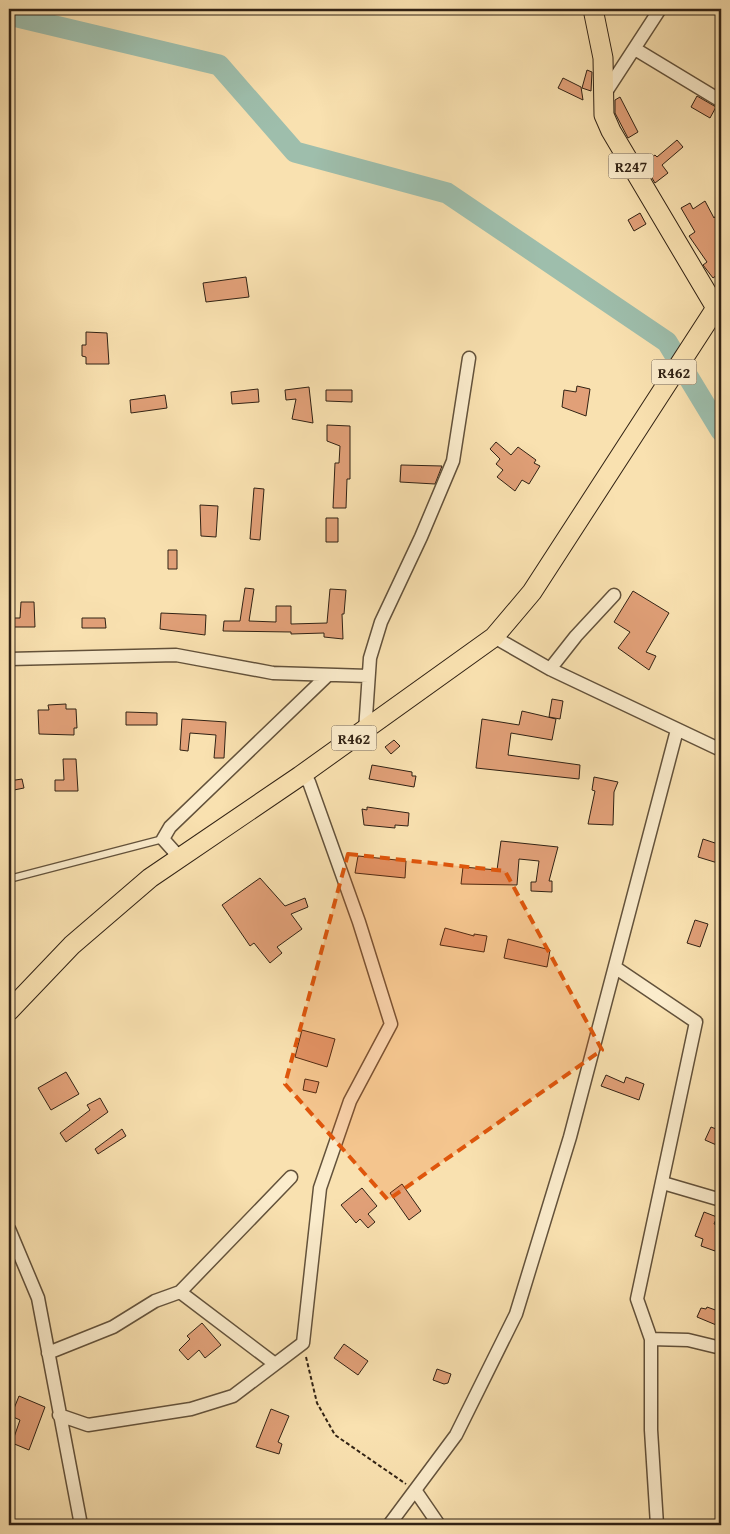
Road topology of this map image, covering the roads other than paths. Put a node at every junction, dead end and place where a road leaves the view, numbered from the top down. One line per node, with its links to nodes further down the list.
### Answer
1 (593, 9): 4 (main road, R247)
2 (660, 9): 3 (street)
3 (635, 49): 4 (street); 5 (street)
4 (602, 96): 6 (main road, R247)
5 (721, 100)
6 (719, 309): 9 (main road, R462)
7 (469, 358): 13 (street)
8 (614, 595): 11 (street)
9 (494, 637): 11 (street); 15 (main road, R462)
10 (9, 659): 12 (street)
11 (550, 670): 14 (street)
12 (328, 674): 13 (street); 18 (street)
13 (368, 676): 15 (street)
14 (677, 730): 16 (street); 21 (street)
15 (365, 731): 17 (main road, R462)
16 (721, 750)
17 (300, 776): 19 (main road, R462); 31 (street)
18 (163, 839): 19 (street); 20 (lane)
19 (180, 858): 22 (main road, R462)
20 (9, 879)
21 (616, 968): 24 (street); 33 (street)
22 (9, 1010)
23 (291, 1178): 27 (street)
24 (663, 1183): 25 (street); 28 (street)
25 (721, 1200)
26 (9, 1229): 30 (street)
27 (180, 1292): 30 (street); 31 (street)
28 (652, 1338): 29 (street); 37 (street)
29 (721, 1348)
30 (48, 1353): 32 (street)
31 (276, 1364): 32 (street)
32 (59, 1415): 34 (street)
33 (415, 1490): 35 (street); 36 (street)
34 (81, 1525)
35 (389, 1525)
36 (439, 1525)
37 (656, 1525)

